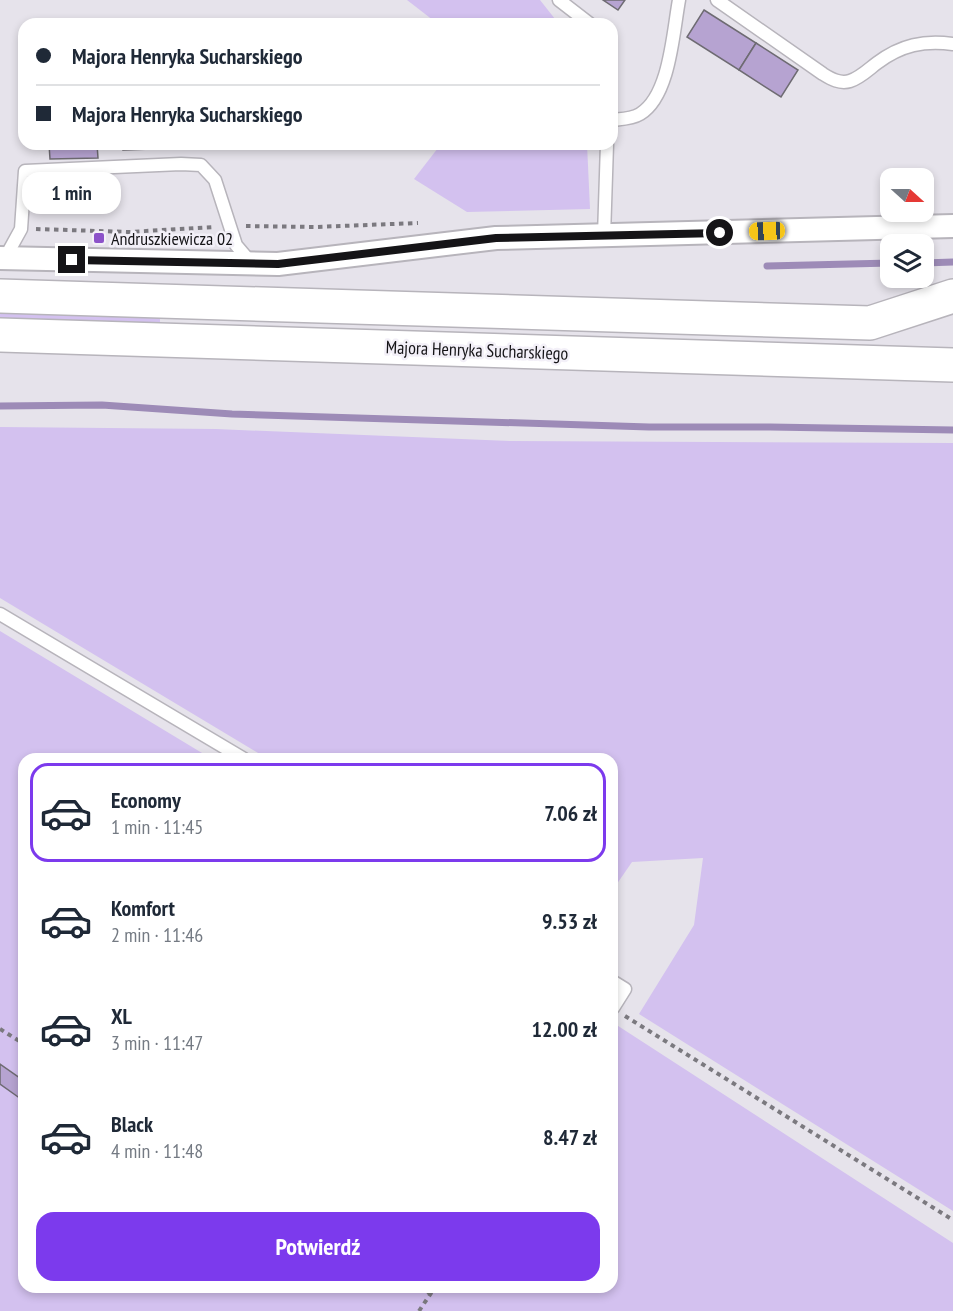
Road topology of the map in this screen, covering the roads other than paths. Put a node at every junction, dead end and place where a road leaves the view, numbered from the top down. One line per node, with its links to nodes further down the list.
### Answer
1 (560, 0): 4 (lane)
2 (679, 0): 6 (lane)
3 (717, 0): 5 (lane)
4 (582, 18)
5 (953, 44)
6 (618, 119)
7 (607, 150): 9 (lane)
8 (953, 226): 9 (street)
9 (604, 236): 11 (street)
10 (2, 258): 11 (street); 11 (lane)
11 (252, 264)
12 (0, 296): 13 (highway)
13 (953, 296)
14 (0, 336): 15 (highway, Majora Henryka Sucharskiego)
15 (953, 365)
16 (0, 614): 17 (lane)
17 (234, 753)
18 (618, 985): 19 (lane)
19 (618, 1000)

